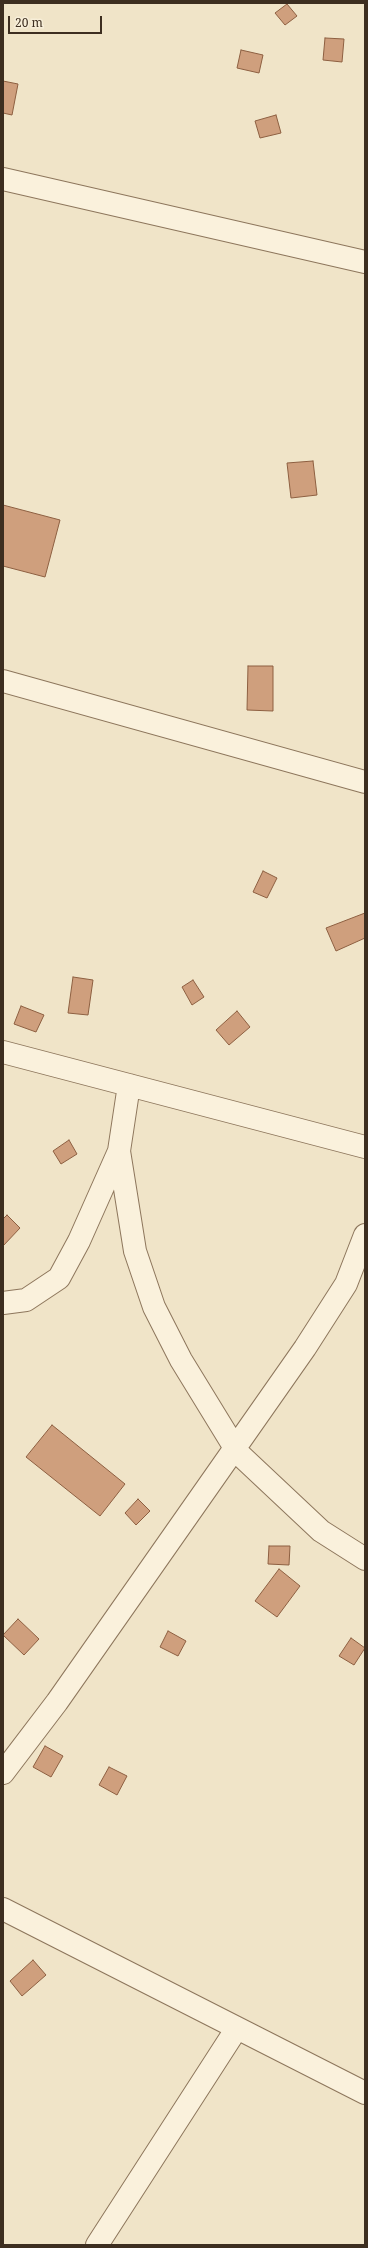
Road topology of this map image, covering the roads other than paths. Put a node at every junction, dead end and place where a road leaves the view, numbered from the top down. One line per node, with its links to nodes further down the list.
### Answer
1 (3, 180): 2 (street)
2 (365, 262)
3 (3, 681): 4 (street)
4 (365, 782)
5 (3, 1052): 6 (street)
6 (129, 1085): 7 (street); 8 (street)
7 (365, 1147)
8 (119, 1151): 10 (street); 11 (street)
9 (365, 1235): 11 (street)
10 (3, 1303)
11 (235, 1448): 12 (street); 13 (street)
12 (365, 1559)
13 (3, 1773)
14 (3, 1908): 15 (street)
15 (237, 2028): 16 (street); 17 (street)
16 (365, 2093)
17 (96, 2245)

